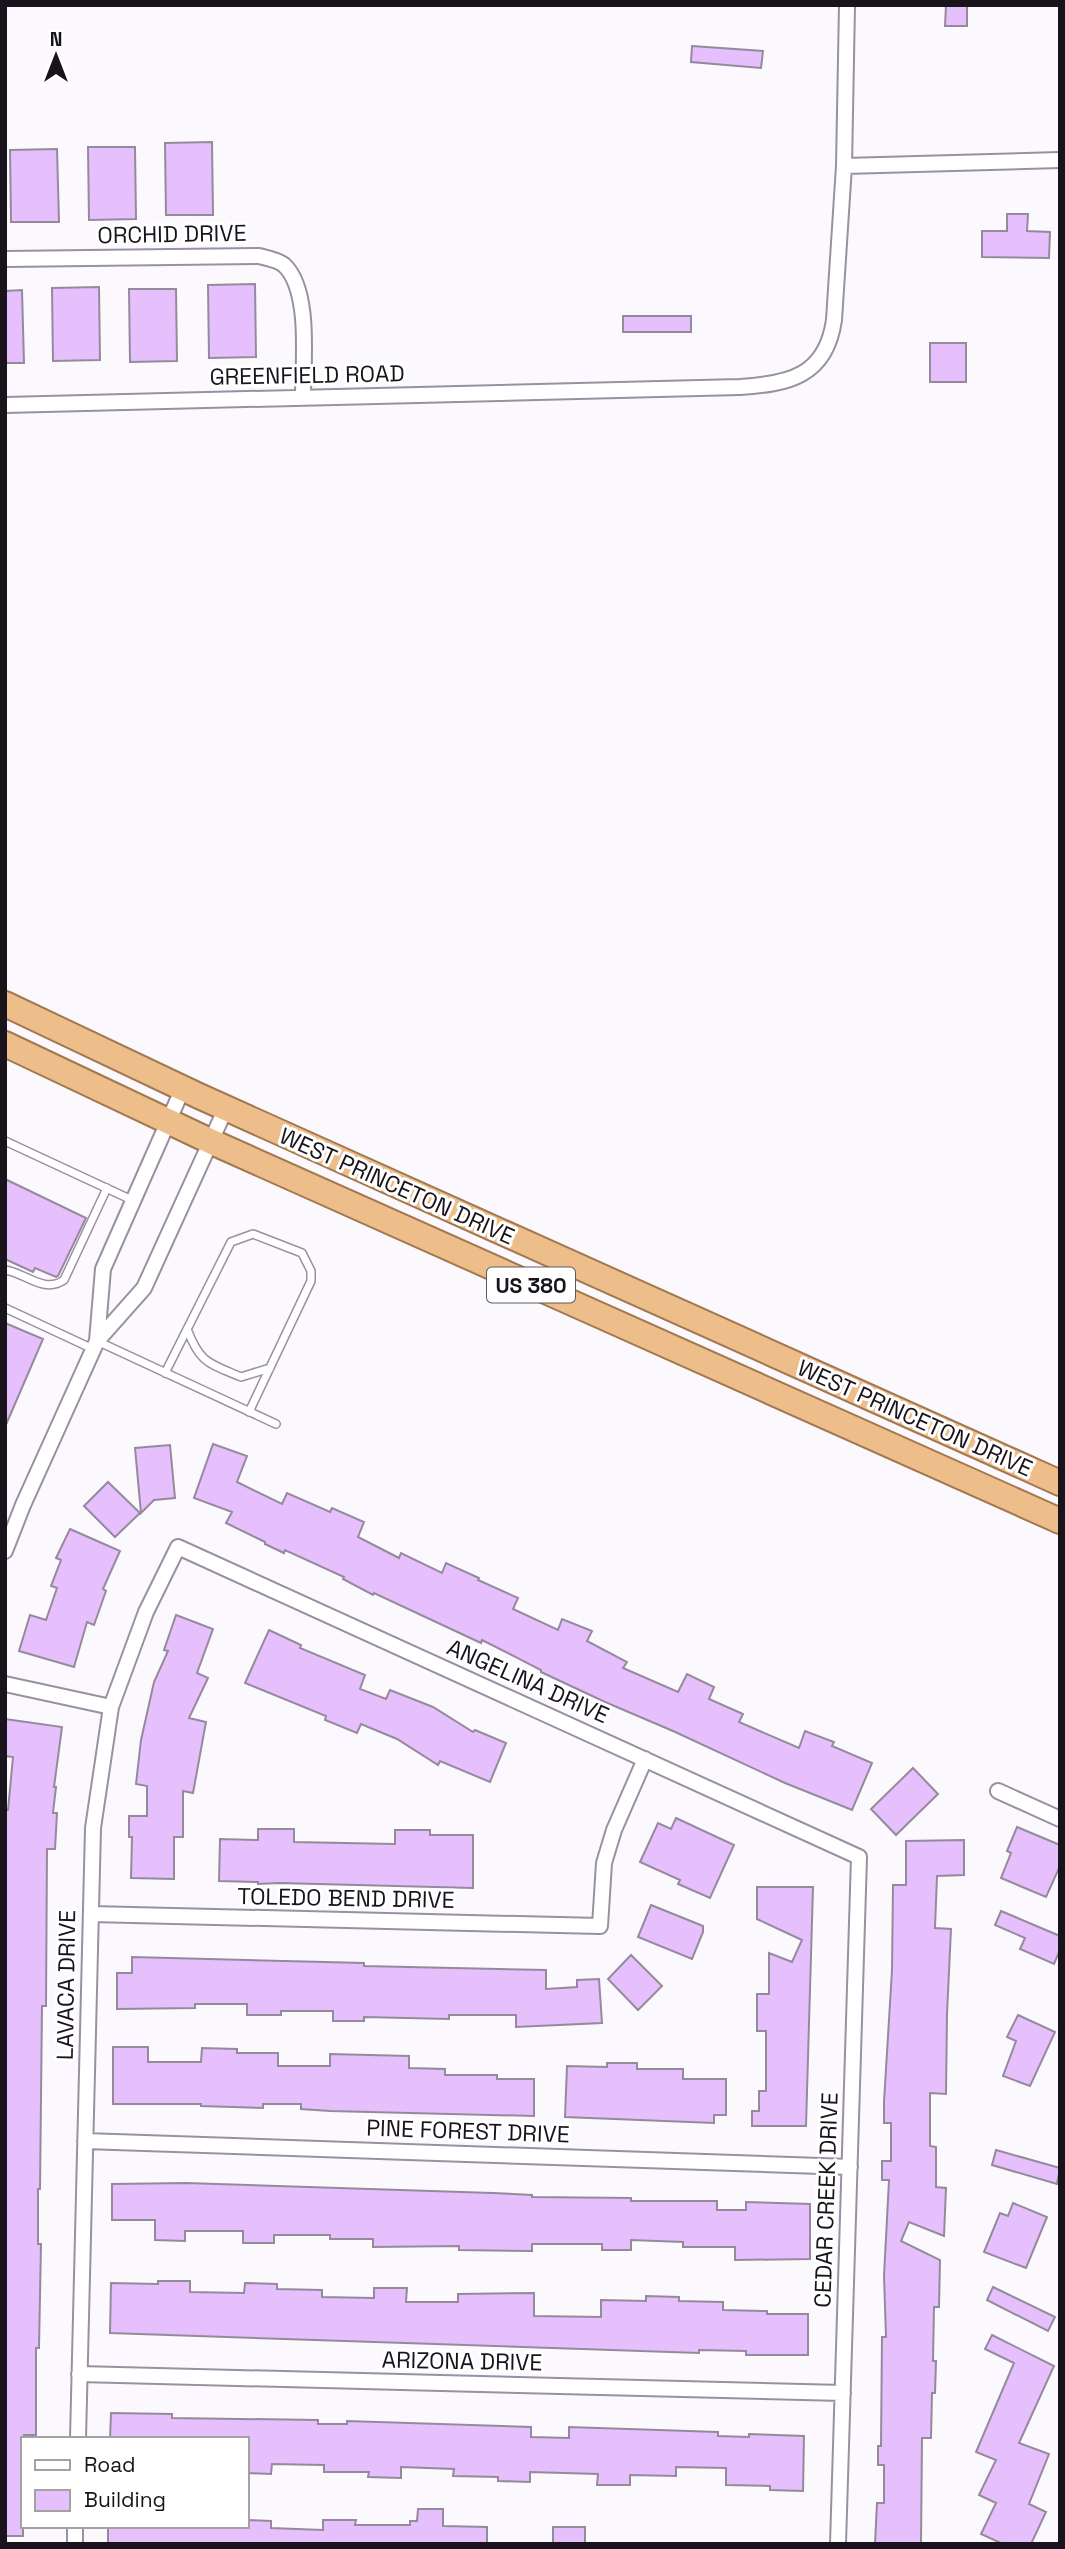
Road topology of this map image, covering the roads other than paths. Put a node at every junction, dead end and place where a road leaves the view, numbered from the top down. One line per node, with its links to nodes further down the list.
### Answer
1 (847, 5): 3 (street, GREENFIELD ROAD)
2 (1060, 160): 3 (street)
3 (844, 166): 5 (street, GREENFIELD ROAD)
4 (5, 259): 5 (street, ORCHID DRIVE)
5 (303, 397): 6 (street, GREENFIELD ROAD)
6 (5, 405)
7 (5, 1004): 9 (highway, WEST PRINCETON DRIVE / US 380)
8 (5, 1044): 11 (highway, WEST PRINCETON DRIVE / US 380)
9 (183, 1088): 10 (highway, WEST PRINCETON DRIVE / US 380); 11 (street)
10 (226, 1108): 13 (street); 24 (highway, WEST PRINCETON DRIVE / US 380)
11 (169, 1121): 13 (highway, WEST PRINCETON DRIVE / US 380); 15 (street)
12 (5, 1141): 14 (lane)
13 (212, 1142): 19 (street); 25 (highway, WEST PRINCETON DRIVE / US 380)
14 (107, 1188): 15 (lane); 16 (lane)
15 (134, 1200): 19 (street)
16 (5, 1270)
17 (5, 1308): 19 (lane)
18 (187, 1329): 20 (lane); 20 (lane); 21 (lane)
19 (95, 1345): 21 (lane); 26 (street)
20 (270, 1368): 22 (lane)
21 (164, 1373): 22 (lane)
22 (249, 1412): 23 (lane)
23 (276, 1424)
24 (1060, 1483)
25 (1060, 1521)
26 (7, 1543)
27 (177, 1547): 29 (street, LAVACA DRIVE); 30 (street, ANGELINA DRIVE)
28 (5, 1684): 29 (street)
29 (111, 1707): 34 (street, LAVACA DRIVE)
30 (645, 1759): 33 (street, ANGELINA DRIVE); 34 (street, TOLEDO BEND DRIVE)
31 (998, 1791): 32 (street)
32 (1060, 1819)
33 (859, 1857): 36 (street, CEDAR CREEK DRIVE)
34 (90, 1914): 35 (street, LAVACA DRIVE)
35 (85, 2141): 36 (street, PINE FOREST DRIVE); 37 (street, LAVACA DRIVE)
36 (850, 2167): 38 (street, CEDAR CREEK DRIVE)
37 (79, 2374): 38 (street, ARIZONA DRIVE); 39 (street, LAVACA DRIVE)
38 (843, 2393): 40 (street, CEDAR CREEK DRIVE)
39 (78, 2437)
40 (838, 2544)

